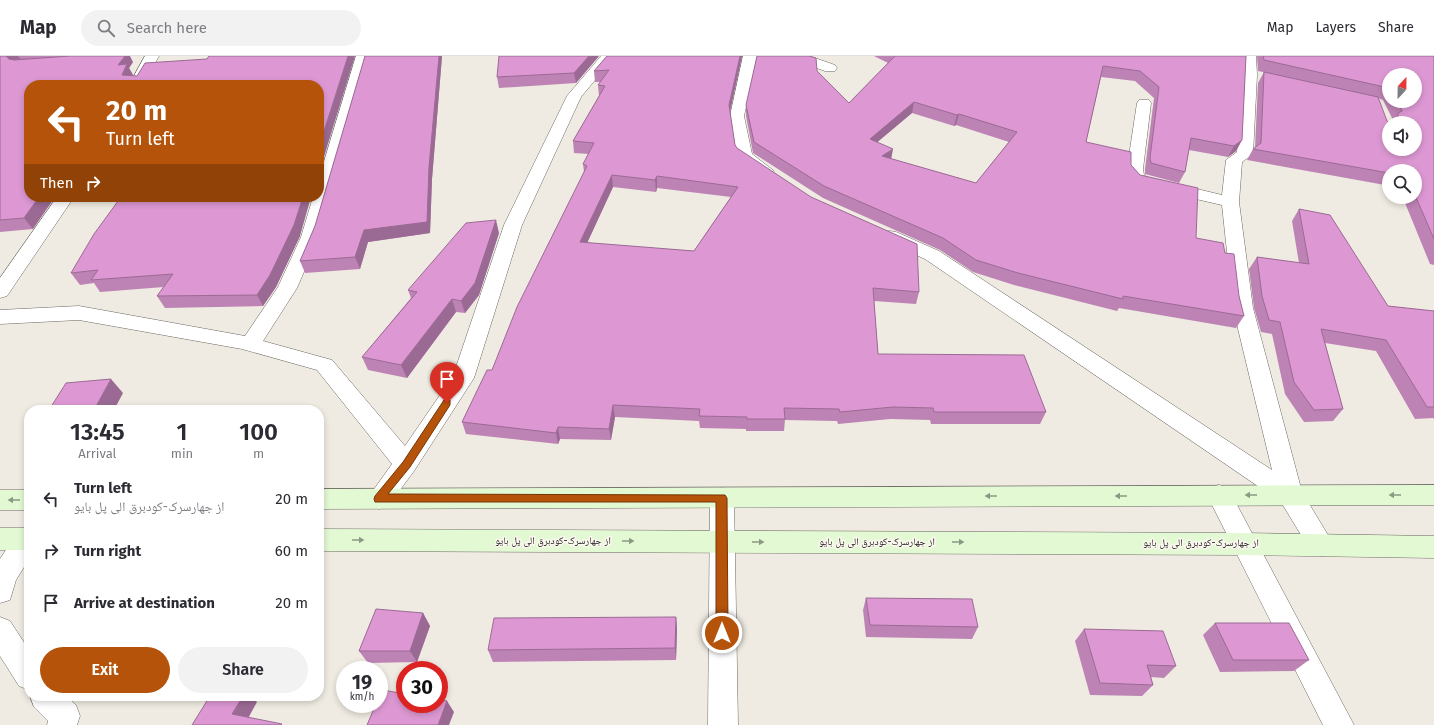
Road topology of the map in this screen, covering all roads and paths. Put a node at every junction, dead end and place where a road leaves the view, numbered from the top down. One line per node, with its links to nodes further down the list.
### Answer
1 (152, 56): 8 (street)
2 (363, 56): 11 (street)
3 (608, 56): 19 (street)
4 (750, 56): 10 (street)
5 (796, 56): 7 (street)
6 (1249, 56): 14 (street)
7 (830, 68)
8 (139, 80)
9 (1144, 103): 14 (street)
10 (783, 182)
11 (324, 190)
12 (63, 202): 16 (street)
13 (320, 202): 18 (street)
14 (1230, 202): 21 (street)
15 (874, 229): 21 (street)
16 (0, 292)
17 (0, 317): 18 (street)
18 (250, 344): 19 (street)
19 (406, 464): 25 (street)
20 (1219, 495): 21 (street, one-way to 20); 23 (street, one-way to 23); 32 (street)
21 (1290, 495): 22 (street, one-way to 21); 34 (street)
22 (1434, 495)
23 (722, 498): 25 (street); 31 (street)
24 (324, 499): 25 (street)
25 (379, 499)
26 (0, 500): 27 (street, one-way to 26)
27 (24, 500)
28 (0, 539): 29 (street)
29 (24, 539)
30 (324, 540): 31 (street, از جهارسرک-کودبرق الی پل بایو, one-way to 31)
31 (722, 541): 32 (street, از جهارسرک-کودبرق الی پل بایو, one-way to 32); 41 (street)
32 (1244, 544): 34 (street, از جهارسرک-کودبرق الی پل بایو); 42 (street)
33 (24, 545): 36 (street)
34 (1321, 545): 35 (street, از جهارسرک-کودبرق الی پل بایو)
35 (1434, 547)
36 (0, 591)
37 (0, 630): 38 (street)
38 (24, 668)
39 (50, 701): 40 (street)
40 (62, 725)
41 (723, 725)
42 (1340, 725)

